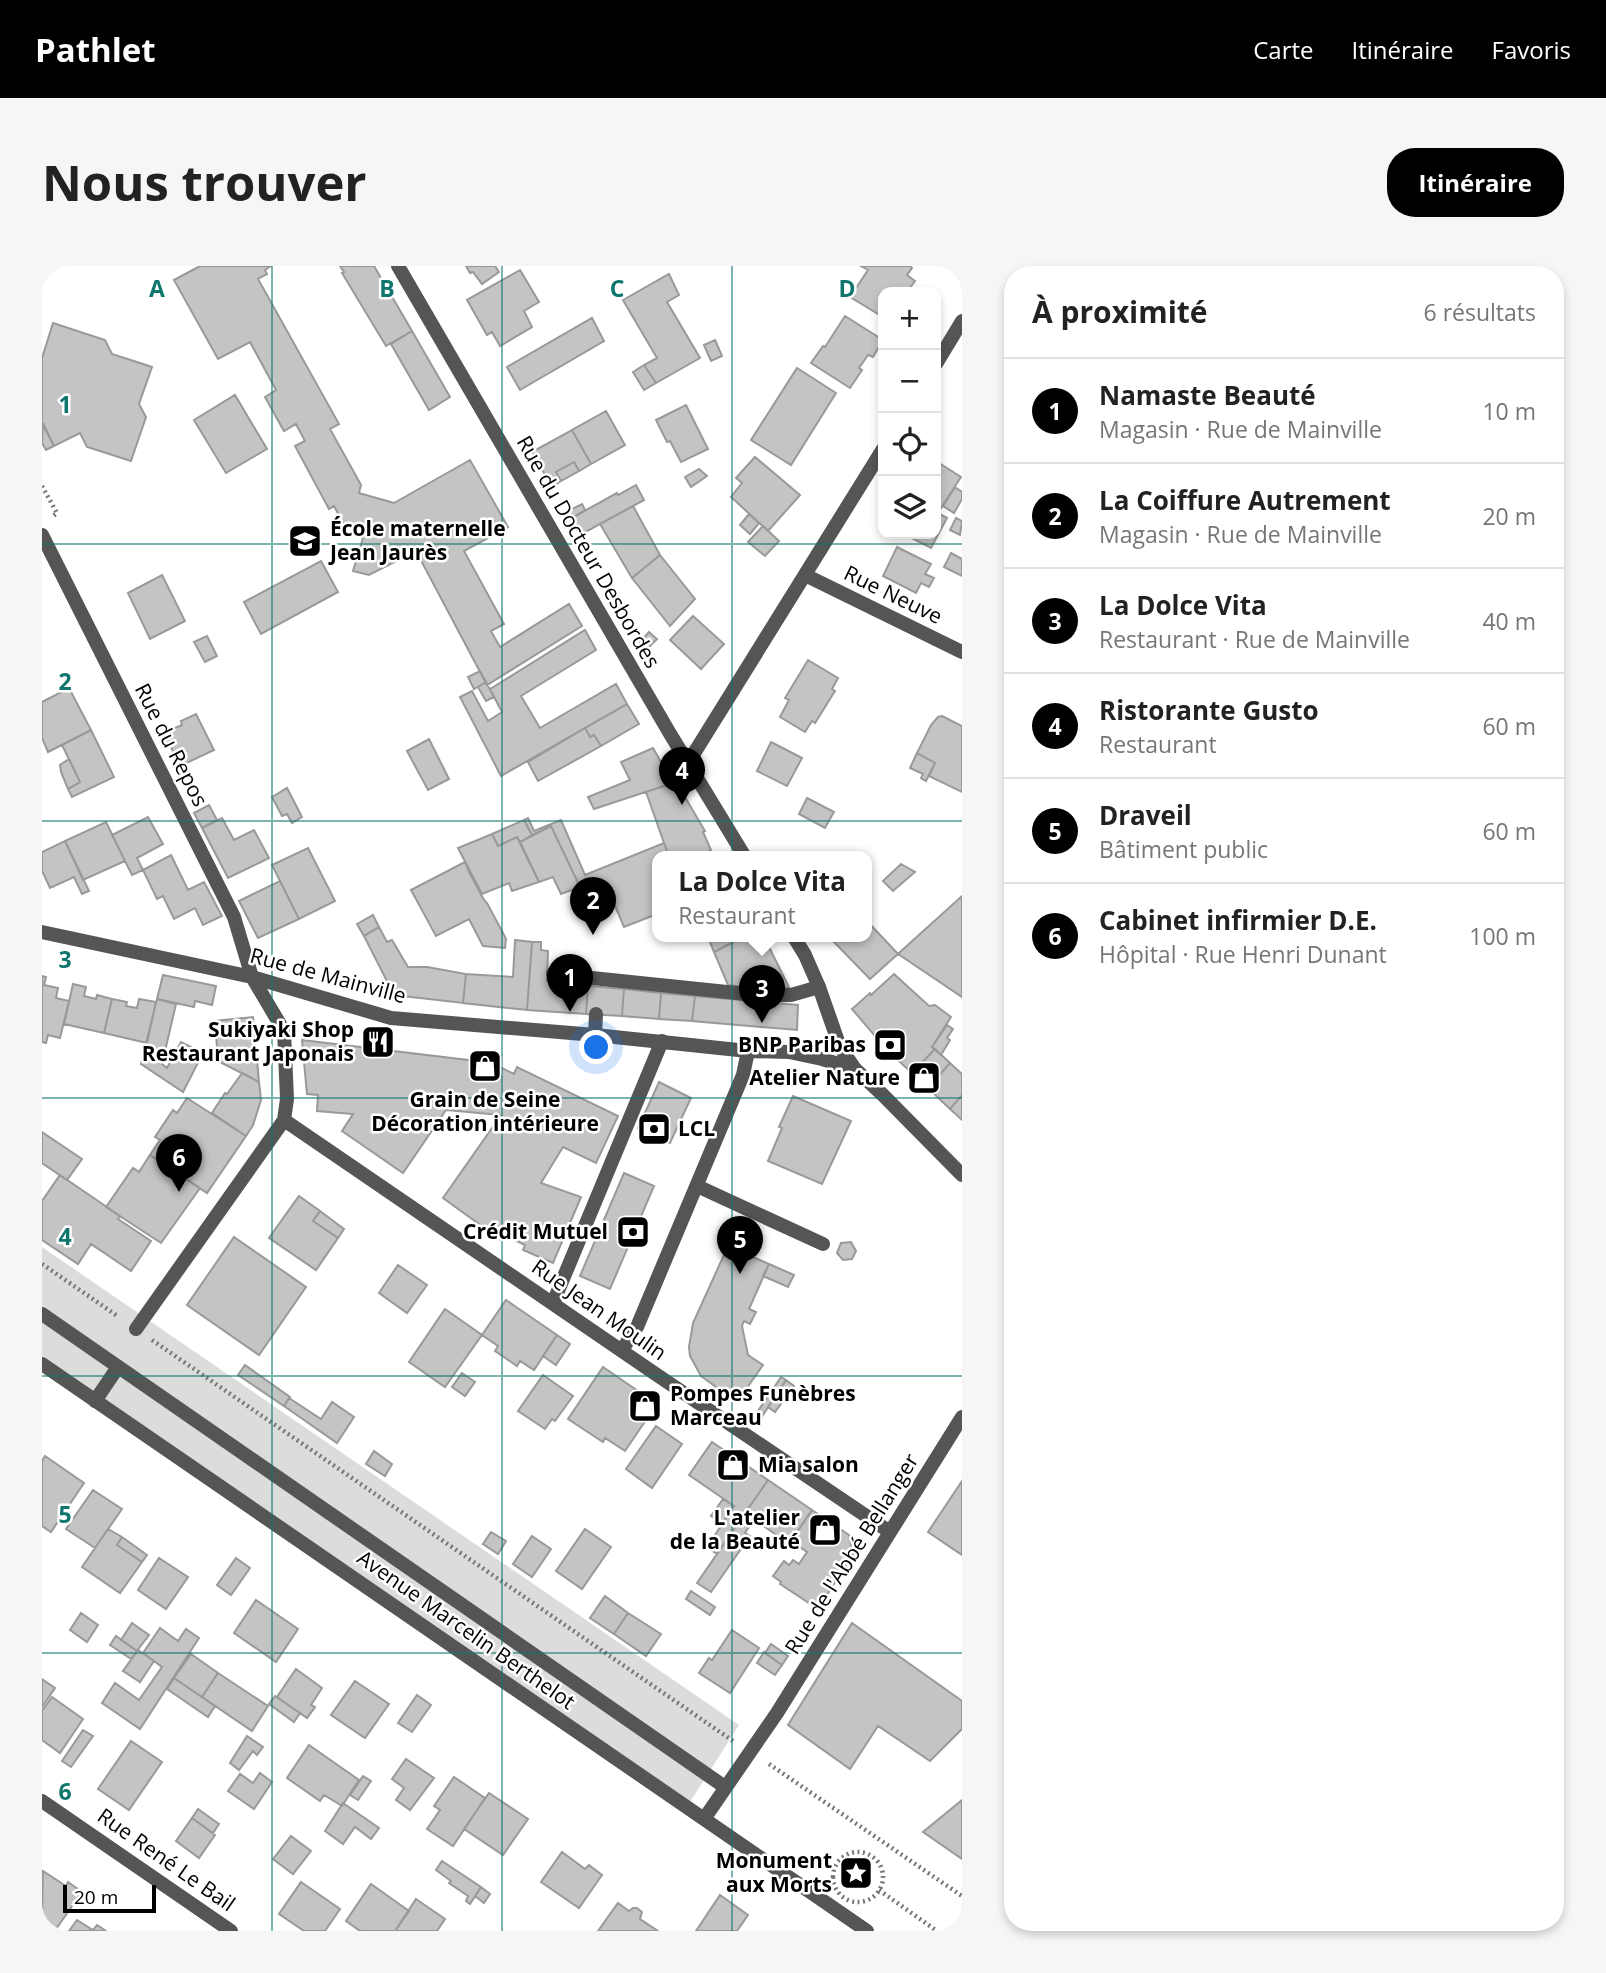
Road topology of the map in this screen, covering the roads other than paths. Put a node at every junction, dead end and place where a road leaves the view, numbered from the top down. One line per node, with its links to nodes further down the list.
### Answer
1 (398, 266): 8 (street, Rue du Docteur Desbordes)
2 (962, 321): 3 (street)
3 (941, 356)
4 (878, 457): 6 (street)
5 (42, 536): 13 (street, Rue du Repos)
6 (806, 575): 7 (street, Rue Neuve); 8 (street)
7 (962, 652)
8 (688, 763): 9 (street, Rue du Docteur Desbordes)
9 (741, 851)
10 (42, 932): 13 (street, Rue de Mainville)
11 (797, 942): 14 (street)
12 (553, 974): 14 (street)
13 (252, 977): 16 (street, Rue de Mainville); 20 (street, Rue du Repos)
14 (819, 987): 19 (street)
15 (596, 1014): 16 (street)
16 (596, 1035): 17 (street, Rue de Mainville)
17 (662, 1041): 18 (street, Rue de Mainville); 24 (street)
18 (748, 1051): 19 (street, Rue de Mainville); 22 (street)
19 (855, 1069): 21 (street)
20 (284, 1120): 24 (street, Rue Jean Moulin); 26 (street)
21 (962, 1175)
22 (697, 1186): 23 (street); 27 (street)
23 (823, 1244)
24 (554, 1303): 27 (street, Rue Jean Moulin)
25 (42, 1314): 29 (street)
26 (136, 1329)
27 (622, 1350): 32 (street, Rue Jean Moulin)
28 (42, 1364): 30 (street, Avenue Marcelin Berthelot)
29 (118, 1367): 30 (street); 33 (street)
30 (95, 1401): 35 (street, Avenue Marcelin Berthelot)
31 (962, 1417): 32 (street, Rue de l'Abbé Bellanger)
32 (890, 1532): 33 (street, Rue de l'Abbé Bellanger)
33 (725, 1787): 35 (street)
34 (42, 1801): 36 (street, Rue René Le Bail)
35 (704, 1819): 37 (street, Avenue Marcelin Berthelot)
36 (231, 1931)
37 (867, 1931)

